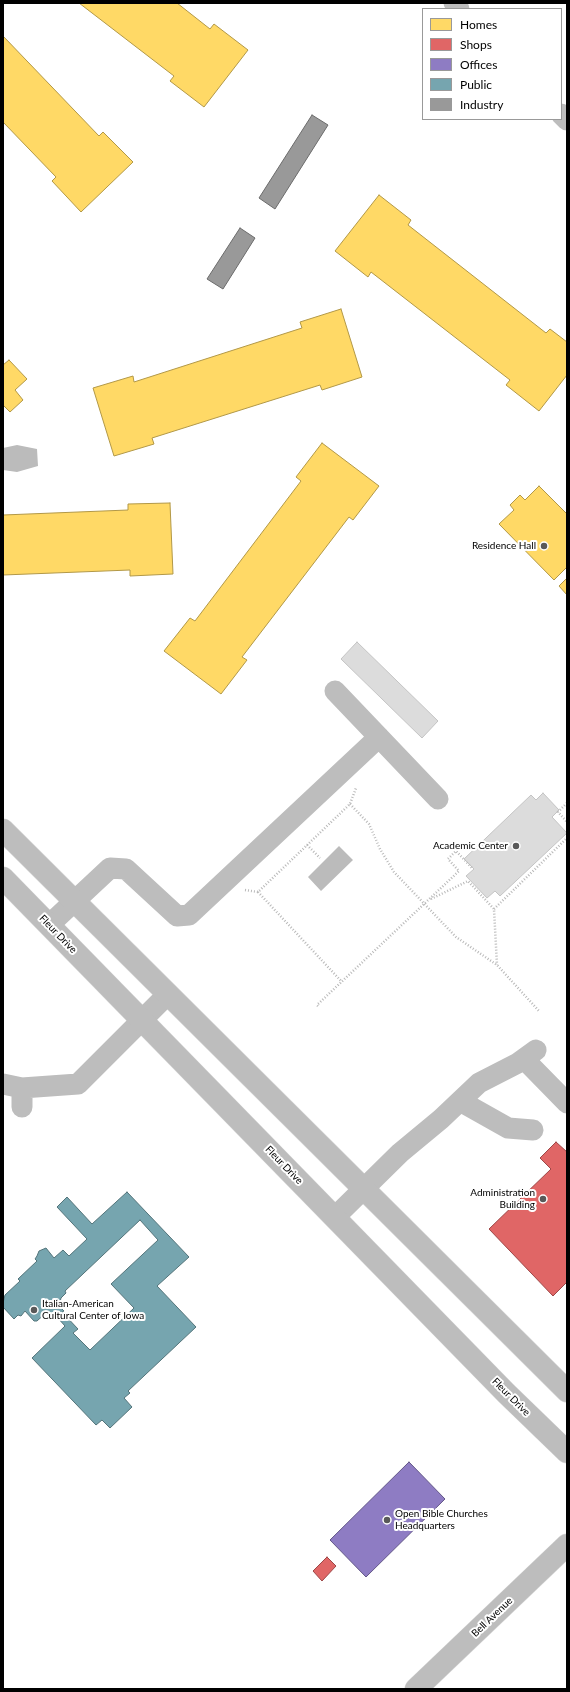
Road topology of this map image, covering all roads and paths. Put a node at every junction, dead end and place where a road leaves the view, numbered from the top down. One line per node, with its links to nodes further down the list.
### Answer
1 (335, 690): 2 (street)
2 (379, 737): 4 (street); 17 (street)
3 (358, 783): 6 (path)
4 (438, 799)
5 (567, 803): 7 (path)
6 (350, 804): 10 (path); 18 (path)
7 (567, 822)
8 (3, 830): 17 (main road)
9 (567, 838): 19 (path)
10 (307, 845): 11 (path); 15 (path)
11 (320, 858)
12 (474, 869): 16 (path)
13 (3, 878): 20 (main road, Fleur Drive)
14 (242, 890): 15 (path)
15 (258, 892): 22 (path)
16 (428, 900): 18 (path); 19 (path)
17 (73, 901): 20 (street); 23 (main road)
18 (424, 904): 21 (path); 22 (path)
19 (494, 909): 21 (path)
20 (49, 925): 26 (main road, Fleur Drive)
21 (497, 965): 25 (path)
22 (342, 982): 24 (path)
23 (168, 994): 26 (street); 31 (main road)
24 (318, 1006)
25 (539, 1011)
26 (142, 1019): 27 (street); 32 (main road, Fleur Drive)
27 (16, 1093)
28 (460, 1102): 29 (street); 30 (street); 31 (street)
29 (567, 1103)
30 (533, 1130)
31 (364, 1188): 32 (street); 33 (main road)
32 (335, 1217): 34 (main road, Fleur Drive)
33 (567, 1391)
34 (567, 1452)
35 (567, 1545): 36 (main road, Bell Avenue)
36 (416, 1689)

